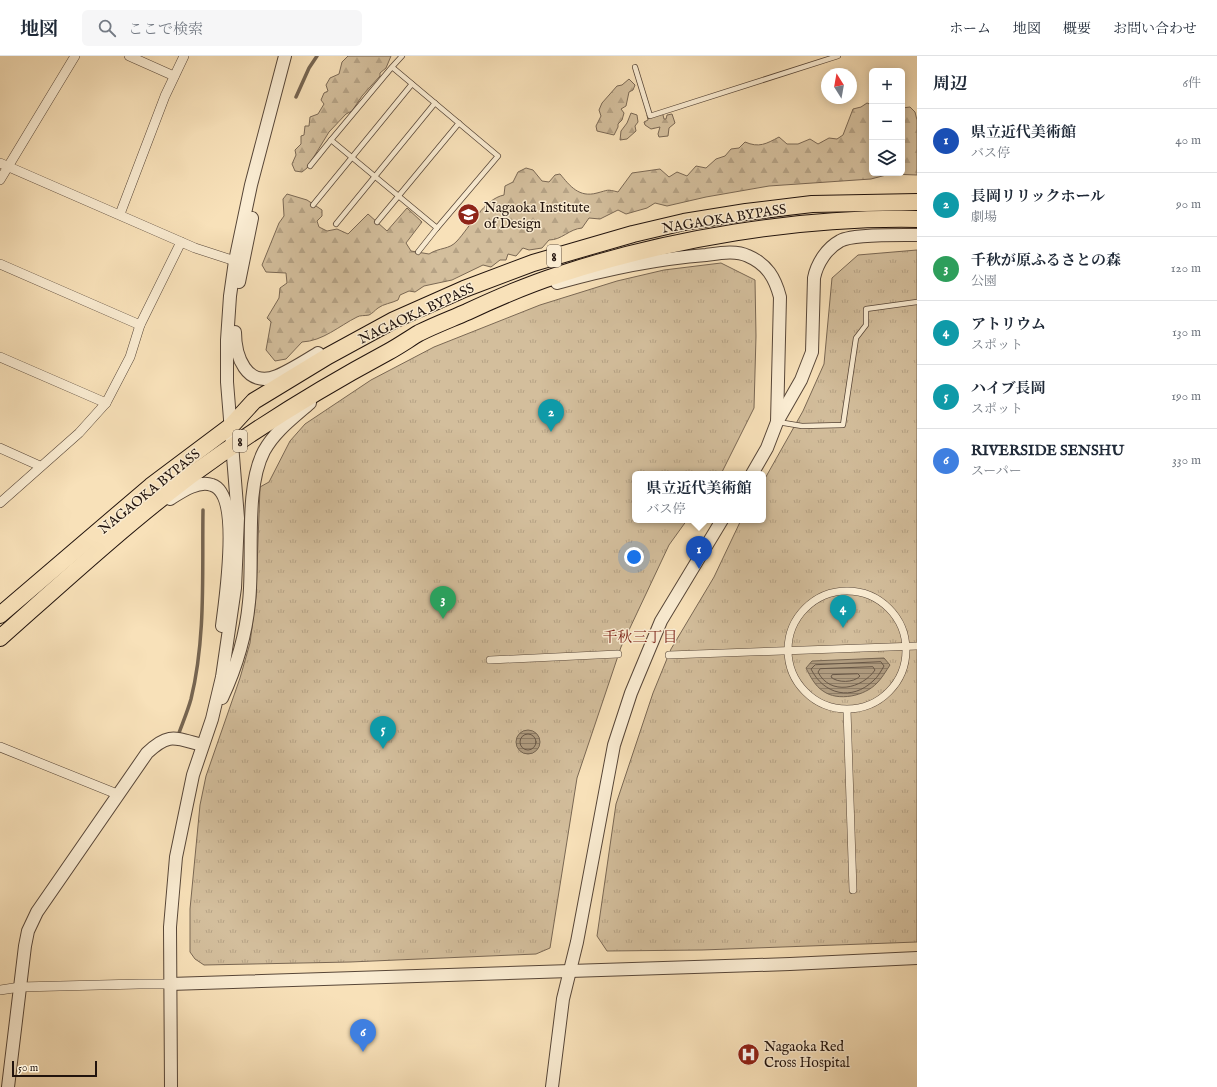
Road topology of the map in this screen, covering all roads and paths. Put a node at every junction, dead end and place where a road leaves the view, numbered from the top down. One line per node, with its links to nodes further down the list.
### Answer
1 (75, 56): 15 (street)
2 (129, 56): 9 (street)
3 (184, 56): 9 (street)
4 (402, 56): 7 (lane)
5 (838, 56): 8 (lane)
6 (284, 59): 30 (street); 34 (street)
7 (392, 67): 10 (lane); 13 (lane)
8 (635, 67)
9 (174, 76): 22 (street)
10 (412, 84): 11 (lane); 14 (lane)
11 (435, 103): 12 (lane); 17 (lane)
12 (459, 123): 19 (lane); 26 (lane)
13 (331, 140): 14 (lane); 16 (lane)
14 (352, 157): 17 (lane); 21 (lane)
15 (4, 165): 18 (street); 22 (street)
16 (310, 166)
17 (375, 177): 19 (lane); 25 (lane)
18 (0, 180)
19 (398, 196): 24 (lane); 26 (lane)
20 (917, 202): 34 (highway, NAGAOKA BYPASS / 8)
21 (313, 204)
22 (120, 214): 28 (street)
23 (917, 219): 32 (highway, NAGAOKA BYPASS / 8)
24 (377, 222)
25 (336, 224)
26 (437, 228): 29 (lane)
27 (917, 235): 39 (street)
28 (181, 242): 30 (street); 35 (street)
29 (418, 252)
30 (235, 261): 40 (street)
31 (0, 264): 35 (street)
32 (512, 292): 37 (highway, NAGAOKA BYPASS / 8); 39 (street)
33 (917, 302): 39 (lane)
34 (394, 320): 40 (highway, NAGAOKA BYPASS / 8)
35 (140, 325): 38 (street)
36 (0, 357): 38 (street)
37 (347, 374): 41 (highway, NAGAOKA BYPASS / 8); 58 (street)
38 (106, 403): 43 (street)
39 (777, 422): 44 (street)
40 (231, 426): 41 (street); 48 (highway, NAGAOKA BYPASS / 8)
41 (233, 445): 47 (highway, NAGAOKA BYPASS / 8); 56 (street)
42 (0, 448): 43 (street)
43 (40, 466): 45 (street)
44 (754, 471)
45 (0, 503)
46 (720, 523): 64 (street)
47 (129, 526): 49 (highway, NAGAOKA BYPASS / 8); 56 (street)
48 (0, 615)
49 (0, 638)
50 (917, 646): 51 (street)
51 (907, 647): 52 (street); 52 (street); 57 (street)
52 (787, 651): 54 (street); 57 (street)
53 (618, 654): 55 (street)
54 (669, 654)
55 (490, 660)
56 (222, 677): 58 (street)
57 (847, 710): 62 (street)
58 (212, 720): 59 (street)
59 (202, 745): 61 (street); 65 (street)
60 (0, 747): 61 (street)
61 (117, 794): 66 (street)
62 (853, 890)
63 (917, 958): 64 (street)
64 (570, 970): 65 (street); 70 (street)
65 (170, 984): 66 (street); 69 (street)
66 (20, 987): 67 (street); 68 (street)
67 (0, 990)
68 (8, 1087)
69 (170, 1087)
70 (552, 1087)

